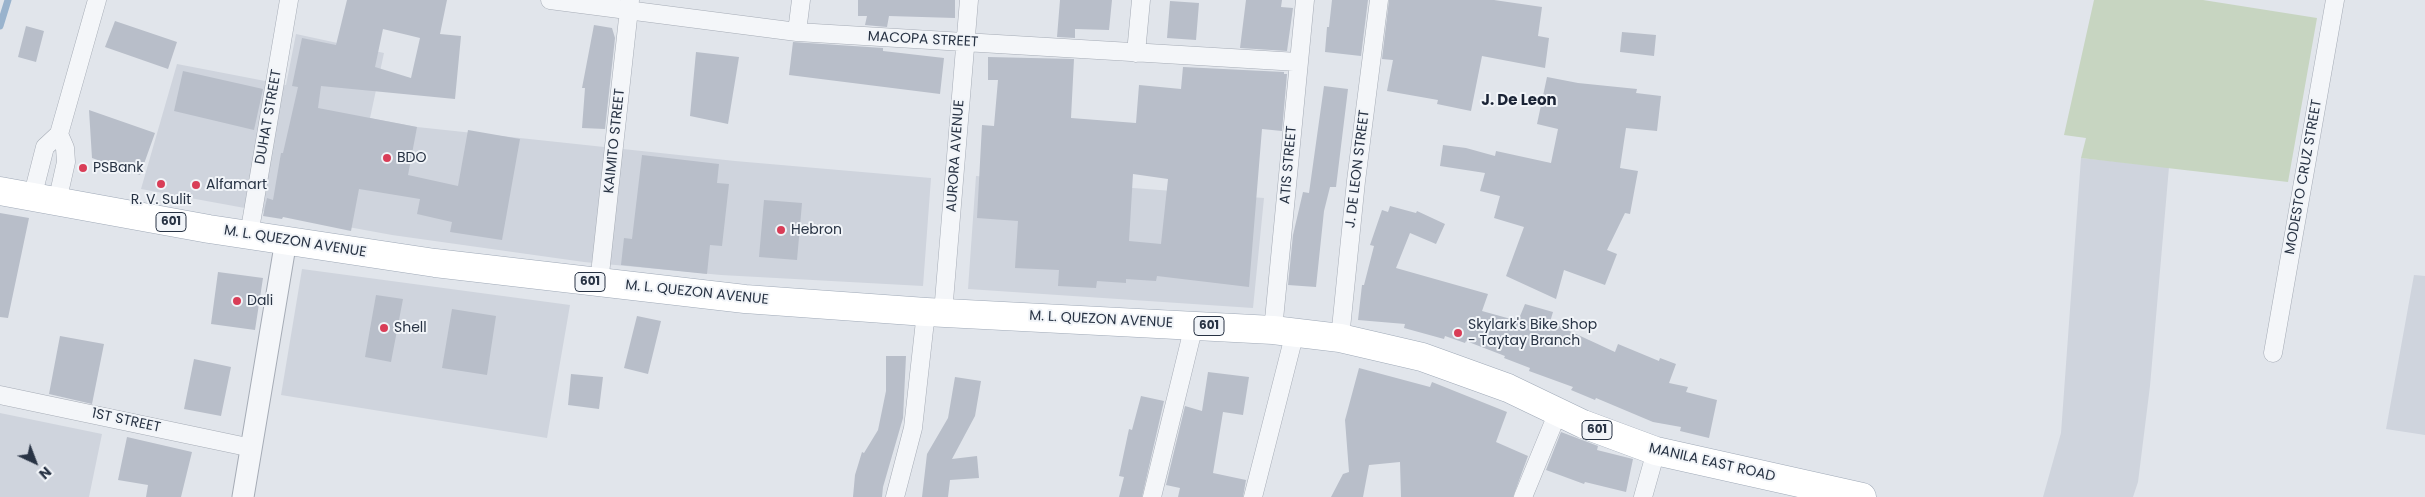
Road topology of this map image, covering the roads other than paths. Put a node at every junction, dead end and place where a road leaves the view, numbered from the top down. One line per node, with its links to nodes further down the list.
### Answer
1 (97, 0): 15 (street)
2 (289, 0): 18 (street, DUHAT STREET)
3 (550, 0): 10 (street, MACOPA STREET)
4 (801, 0): 11 (street)
5 (969, 0): 12 (street, AURORA AVENUE)
6 (1141, 0): 13 (street)
7 (1305, 0): 14 (street, ATIS STREET)
8 (1380, 0): 24 (street, J. DE LEON STREET)
9 (2334, 0): 25 (street, MODESTO CRUZ STREET)
10 (630, 6): 11 (street, MACOPA STREET); 20 (street, KAIMITO STREET)
11 (797, 32): 12 (street, MACOPA STREET)
12 (964, 43): 13 (street, MACOPA STREET); 21 (street, AURORA AVENUE)
13 (1136, 52): 14 (street, MACOPA STREET)
14 (1298, 62): 23 (street, ATIS STREET)
15 (59, 134): 17 (street); 17 (street)
16 (0, 191): 17 (main road, M. L. QUEZON AVENUE / 601)
17 (44, 200): 18 (main road, M. L. QUEZON AVENUE / 601)
18 (249, 234): 19 (main road, M. L. QUEZON AVENUE / 601)
19 (286, 240): 20 (main road, M. L. QUEZON AVENUE / 601); 28 (street)
20 (599, 283): 21 (main road, M. L. QUEZON AVENUE / 601)
21 (934, 312): 22 (main road, M. L. QUEZON AVENUE / 601); 31 (street, AURORA AVENUE)
22 (1194, 325): 23 (main road, M. L. QUEZON AVENUE / 601); 32 (street)
23 (1284, 331): 24 (main road, M. L. QUEZON AVENUE / 601); 33 (street, ATIS STREET)
24 (1340, 338): 27 (main road, MANILA EAST ROAD / 601)
25 (2273, 353)
26 (0, 395): 28 (street, 1ST STREET)
27 (1558, 412): 29 (main road, MANILA EAST ROAD / 601); 34 (street)
28 (252, 448): 30 (street)
29 (1656, 451): 35 (street); 36 (main road, MANILA EAST ROAD / 601)
30 (243, 497)
31 (895, 497)
32 (1152, 497)
33 (1253, 497)
34 (1523, 497)
35 (1643, 497)
36 (1862, 497)

